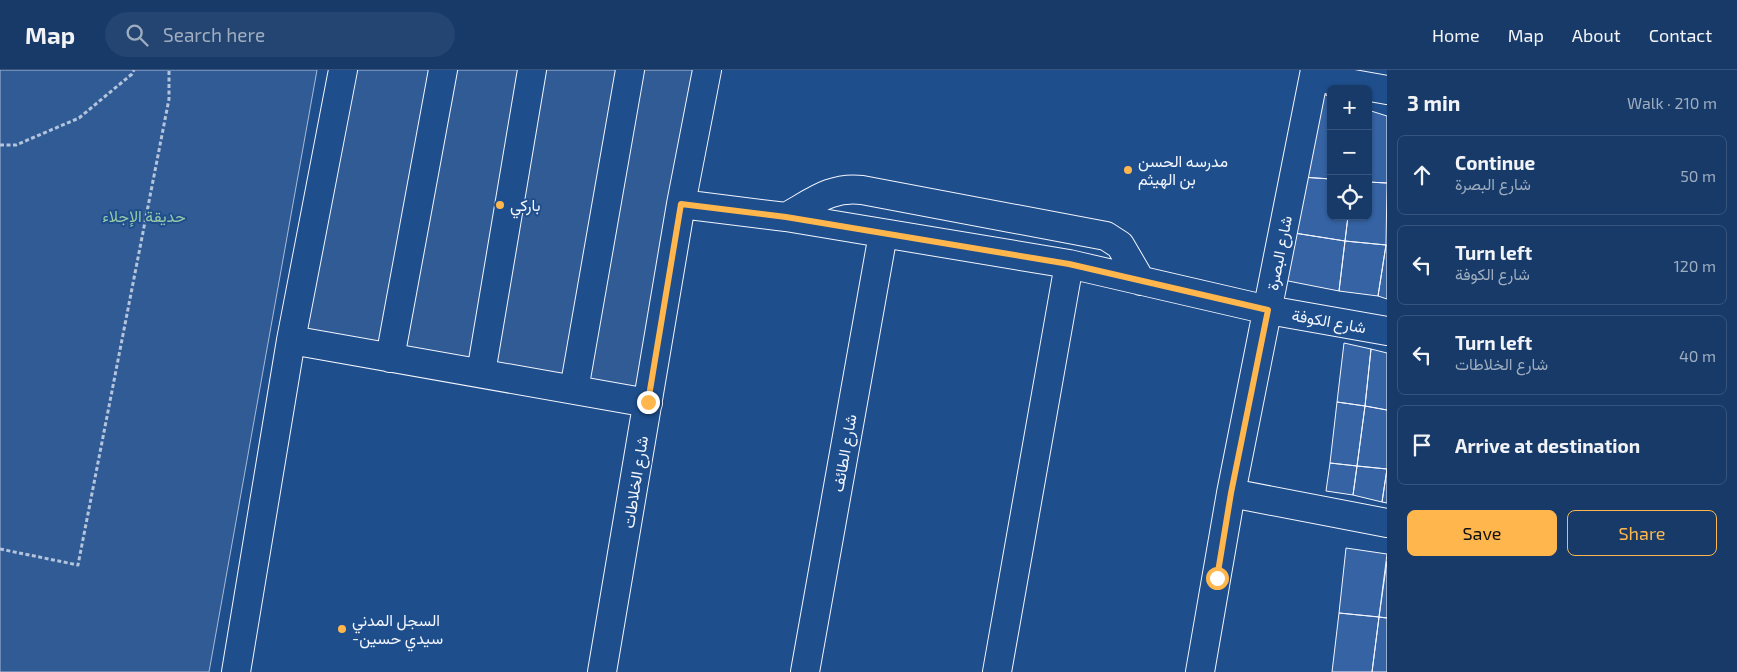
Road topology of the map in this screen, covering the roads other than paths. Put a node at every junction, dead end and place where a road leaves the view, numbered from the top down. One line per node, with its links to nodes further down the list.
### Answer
1 (343, 70): 15 (street)
2 (444, 70): 16 (street)
3 (532, 70): 17 (street)
4 (630, 70): 18 (street)
5 (707, 70): 8 (street, شارع الخلاطات)
6 (1315, 74): 7 (street); 13 (street, شارع البصرة)
7 (1387, 90)
8 (681, 204): 9 (street, شارع الكوفة); 19 (street, شارع الخلاطات)
9 (786, 217): 10 (street, شارع الكوفة); 12 (street)
10 (883, 234): 11 (street, شارع الكوفة); 24 (street, شارع الطائف)
11 (1069, 264): 12 (street, شارع الكوفة); 25 (street)
12 (1141, 281): 13 (street, شارع الكوفة)
13 (1268, 310): 14 (street, شارع الكوفة); 20 (street, شارع البصرة)
14 (1387, 331)
15 (291, 340): 16 (street); 22 (street)
16 (390, 358): 17 (street)
17 (480, 373): 18 (street)
18 (574, 390): 19 (street)
19 (648, 402): 23 (street, شارع الخلاطات)
20 (1231, 493): 21 (street); 26 (street, شارع البصرة)
21 (1387, 523)
22 (236, 672)
23 (602, 672)
24 (805, 672)
25 (997, 672)
26 (1200, 672)

